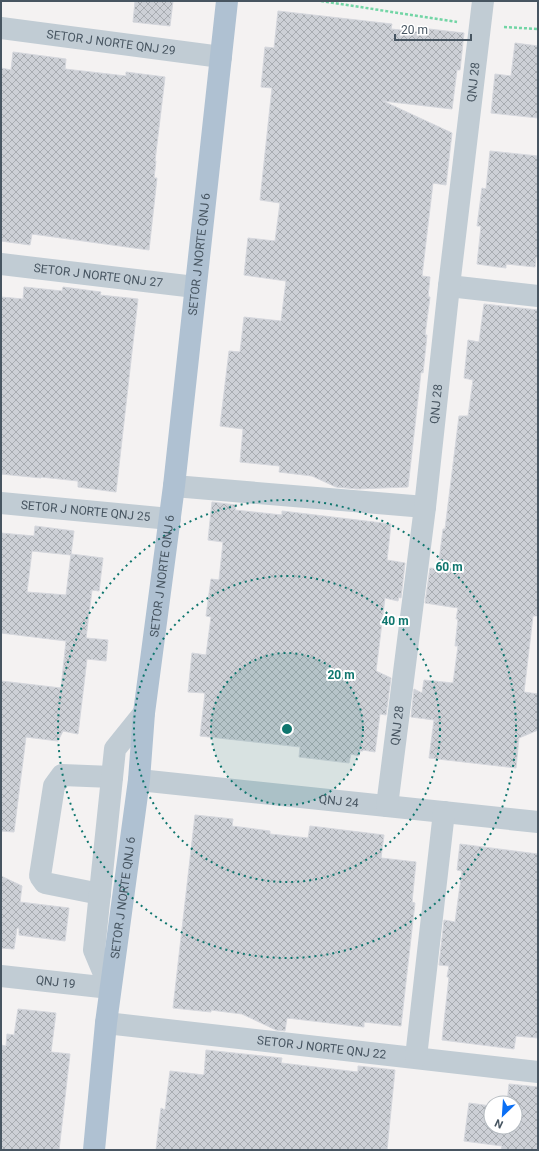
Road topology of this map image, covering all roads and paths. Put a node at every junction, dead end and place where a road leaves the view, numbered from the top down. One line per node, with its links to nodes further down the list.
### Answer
1 (227, 1): 7 (main road, SETOR J NORTE QNJ 6)
2 (321, 1): 4 (path)
3 (483, 1): 4 (street, QNJ 28)
4 (480, 25): 6 (path); 9 (street, QNJ 28)
5 (1, 28): 7 (street, SETOR J NORTE QNJ 29)
6 (538, 29)
7 (221, 57): 10 (main road, SETOR J NORTE QNJ 6)
8 (1, 264): 10 (street, SETOR J NORTE QNJ 27)
9 (449, 286): 11 (street); 14 (street, QNJ 28)
10 (195, 287): 12 (main road, SETOR J NORTE QNJ 6)
11 (535, 295)
12 (174, 486): 14 (street); 15 (main road, SETOR J NORTE QNJ 6)
13 (1, 503): 15 (street, SETOR J NORTE QNJ 25)
14 (425, 507): 19 (street, QNJ 28)
15 (170, 519): 16 (main road, SETOR J NORTE QNJ 6)
16 (144, 713): 17 (street); 18 (main road, SETOR J NORTE QNJ 6)
17 (112, 777): 22 (street); 22 (street)
18 (139, 780): 19 (street, QNJ 24); 24 (main road, SETOR J NORTE QNJ 6)
19 (387, 806): 20 (street, QNJ 24)
20 (444, 812): 21 (street, QNJ 24); 26 (street)
21 (538, 822)
22 (100, 894): 24 (street)
23 (1, 976): 24 (street, QNJ 19)
24 (110, 988): 25 (main road, SETOR J NORTE QNJ 6)
25 (106, 1023): 26 (street, SETOR J NORTE QNJ 22); 28 (main road, SETOR J NORTE QNJ 6)
26 (416, 1057): 27 (street, SETOR J NORTE QNJ 22)
27 (538, 1072)
28 (94, 1150)

